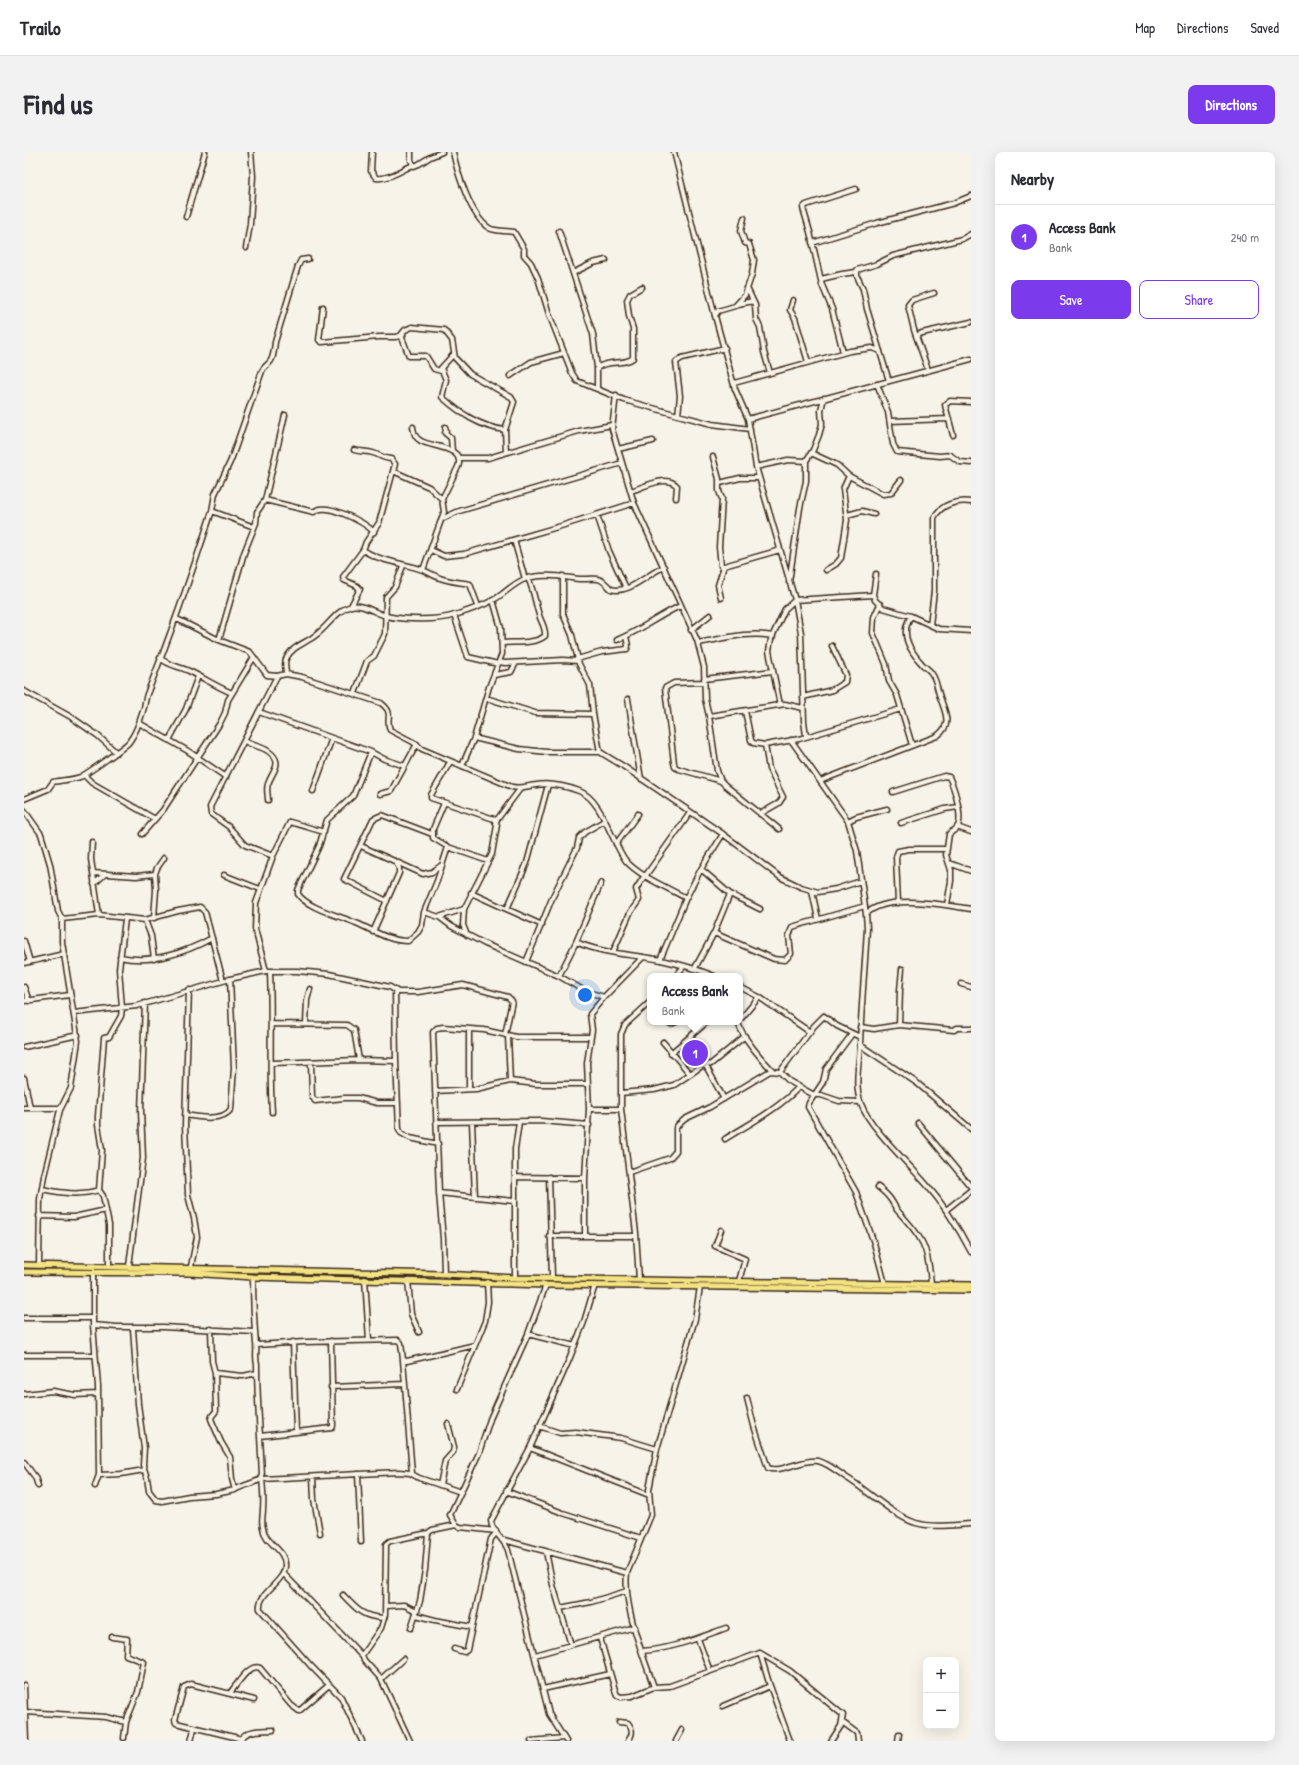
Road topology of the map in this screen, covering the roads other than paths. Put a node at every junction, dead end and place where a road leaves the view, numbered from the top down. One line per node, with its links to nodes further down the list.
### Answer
1 (206, 152): 11 (street)
2 (251, 152): 16 (street)
3 (372, 152): 8 (street)
4 (410, 152): 8 (street)
5 (442, 152): 8 (street)
6 (453, 152): 38 (street)
7 (674, 152): 29 (street)
8 (413, 165)
9 (856, 189): 15 (street)
10 (971, 196): 15 (street)
11 (186, 217)
12 (744, 218): 23 (street)
13 (559, 231): 20 (street)
14 (971, 234): 19 (street)
15 (812, 243): 21 (street)
16 (246, 248)
17 (308, 259): 89 (street)
18 (606, 260): 20 (street)
19 (856, 272): 21 (street); 33 (street)
20 (573, 273): 42 (street)
21 (821, 278): 37 (street)
22 (642, 287): 42 (street)
23 (747, 288): 26 (street); 27 (street)
24 (934, 293): 32 (street)
25 (793, 300): 41 (street)
26 (753, 301): 27 (street); 45 (street)
27 (738, 304): 29 (street)
28 (323, 307): 31 (street)
29 (715, 316): 34 (street)
30 (971, 322): 32 (street)
31 (402, 335): 39 (street); 44 (street)
32 (916, 336): 43 (street)
33 (878, 342): 35 (street); 36 (street)
34 (725, 348): 48 (street); 55 (street)
35 (872, 348): 36 (street); 37 (street)
36 (880, 351): 47 (street)
37 (843, 352): 41 (street)
38 (564, 353): 46 (street); 50 (street)
39 (453, 356): 44 (street); 64 (street)
40 (971, 359): 43 (street)
41 (808, 362): 45 (street)
42 (597, 368): 50 (street)
43 (928, 370): 47 (street)
44 (441, 371): 64 (street)
45 (770, 372): 48 (street)
46 (510, 376)
47 (889, 381): 49 (street)
48 (734, 383): 56 (street)
49 (877, 384): 52 (street); 59 (street)
50 (597, 388): 51 (street)
51 (616, 395): 55 (street); 60 (street)
52 (824, 398): 57 (street); 71 (street)
53 (971, 402): 58 (street)
54 (286, 414): 86 (street)
55 (678, 415): 63 (street)
56 (748, 419): 57 (street); 63 (street)
57 (754, 419): 63 (street)
58 (949, 419): 59 (street); 65 (street)
59 (890, 421): 76 (street)
60 (612, 425): 67 (street); 70 (street)
61 (413, 427): 69 (street)
62 (445, 427): 69 (street)
63 (749, 427): 77 (street)
64 (505, 430): 70 (street)
65 (953, 435)
66 (653, 442): 67 (street)
67 (618, 449): 75 (street)
68 (354, 450): 78 (street)
69 (452, 451): 73 (street)
70 (506, 452): 73 (street)
71 (811, 453): 74 (street); 79 (street)
72 (712, 457): 82 (street)
73 (459, 458): 85 (street)
74 (806, 461): 77 (street); 108 (street)
75 (622, 463): 83 (street); 93 (street)
76 (971, 463)
77 (756, 467): 80 (street)
78 (393, 471): 85 (street); 95 (street)
79 (849, 476): 81 (street); 92 (street)
80 (759, 478): 82 (street); 99 (street)
81 (901, 480)
82 (720, 482): 101 (street)
83 (631, 491): 84 (street); 88 (street)
84 (676, 498)
85 (442, 499): 93 (street)
86 (265, 500): 94 (street); 95 (street)
87 (971, 502): 123 (street)
88 (634, 503): 91 (street); 102 (street)
89 (212, 511): 94 (street); 122 (street)
90 (874, 514): 92 (street)
91 (598, 515): 96 (street); 109 (street)
92 (847, 515): 104 (street)
93 (442, 519): 98 (street)
94 (254, 527): 128 (street)
95 (374, 532): 97 (street)
96 (514, 540): 98 (street); 107 (street)
97 (363, 550): 100 (street); 115 (street)
98 (431, 550): 103 (street)
99 (780, 550): 101 (street); 108 (street)
100 (403, 566): 103 (street); 120 (street)
101 (724, 566): 111 (street)
102 (664, 567): 109 (street); 117 (street)
103 (423, 570): 116 (street)
104 (826, 570)
105 (876, 574): 110 (street)
106 (563, 576): 107 (street); 109 (street); 135 (street)
107 (526, 579): 112 (street); 130 (street)
108 (789, 583): 113 (street)
109 (626, 588)
110 (873, 595): 113 (street); 114 (street)
111 (721, 598)
112 (493, 600): 116 (street); 130 (street)
113 (795, 600): 127 (street); 147 (street)
114 (880, 604): 121 (street); 152 (street)
115 (351, 606): 120 (street); 139 (street)
116 (478, 606): 118 (street)
117 (680, 606): 124 (street); 126 (street)
118 (454, 615): 120 (street); 136 (street)
119 (710, 615): 124 (street)
120 (386, 616): 146 (street)
121 (911, 616): 123 (street); 166 (street)
122 (177, 619): 128 (street); 134 (street)
123 (930, 625): 125 (street)
124 (692, 630): 131 (street)
125 (971, 631)
126 (626, 636): 129 (street); 135 (street)
127 (773, 636): 131 (street); 138 (street)
128 (219, 640): 133 (street)
129 (617, 640)
130 (503, 643): 136 (street)
131 (698, 643): 143 (street)
132 (832, 646): 147 (street)
133 (254, 657): 142 (street); 145 (street)
134 (160, 658): 141 (street); 157 (street)
135 (578, 660): 137 (street); 155 (street)
136 (498, 663): 137 (street); 140 (street)
137 (516, 663): 140 (street)
138 (773, 671): 143 (street); 150 (street)
139 (286, 674): 142 (street); 146 (street)
140 (494, 675): 148 (street)
141 (198, 676): 145 (street); 161 (street)
142 (277, 676): 154 (street)
143 (704, 680): 156 (street); 177 (street)
144 (24, 690): 167 (street)
145 (232, 693): 170 (street)
146 (355, 693): 164 (street)
147 (803, 697): 151 (street)
148 (486, 698): 155 (street); 160 (street)
149 (628, 699): 176 (street)
150 (780, 705): 151 (street); 153 (street)
151 (803, 708): 158 (street)
152 (901, 709): 158 (street); 166 (street)
153 (745, 711): 156 (street); 165 (street)
154 (260, 712): 159 (street); 162 (street)
155 (593, 714): 169 (street)
156 (709, 716): 177 (street)
157 (139, 723): 161 (street); 167 (street)
158 (806, 736): 163 (street)
159 (332, 738): 168 (street); 181 (street)
160 (474, 738): 169 (street); 173 (street)
161 (169, 740): 170 (street)
162 (245, 740): 175 (street); 185 (street)
163 (791, 740): 165 (street); 178 (street)
164 (416, 744): 171 (street); 172 (street)
165 (765, 745): 192 (street)
166 (912, 745): 178 (street)
167 (116, 752): 174 (street)
168 (371, 752): 172 (street); 200 (street)
169 (600, 752): 176 (street)
170 (197, 757): 175 (street); 193 (street)
171 (450, 762): 173 (street); 186 (street)
172 (405, 766): 183 (street)
173 (462, 766): 180 (street)
174 (84, 775): 184 (street); 193 (street)
175 (226, 777): 210 (street)
176 (641, 779): 190 (street)
177 (721, 781): 192 (street)
178 (820, 781): 196 (street)
179 (548, 785): 180 (street); 195 (street); 236 (street)
180 (520, 789): 194 (street)
181 (313, 791)
182 (893, 792): 187 (street)
183 (380, 794)
184 (24, 799)
185 (268, 800)
186 (444, 803): 194 (street); 203 (street)
187 (958, 807): 197 (street); 198 (street)
188 (887, 809): 196 (street)
189 (24, 810): 245 (street)
190 (690, 813): 204 (street); 222 (street)
191 (638, 814): 206 (street)
192 (760, 814): 199 (street)
193 (155, 819): 202 (street)
194 (496, 821): 213 (street)
195 (604, 821): 206 (street); 248 (street)
196 (848, 821): 223 (street)
197 (901, 823)
198 (957, 827): 201 (street); 209 (street)
199 (779, 829)
200 (324, 832): 210 (street); 249 (street)
201 (971, 832)
202 (142, 834)
203 (432, 834): 207 (street); 208 (street)
204 (723, 834): 216 (street); 227 (street)
205 (92, 842): 218 (street)
206 (616, 844): 222 (street)
207 (361, 846): 212 (street); 231 (street)
208 (448, 847): 213 (street); 215 (street)
209 (946, 849): 214 (street); 232 (street)
210 (273, 856): 226 (street)
211 (164, 858): 219 (street)
212 (394, 860): 215 (street); 231 (street)
213 (488, 861): 228 (street)
214 (949, 863): 217 (street); 233 (street)
215 (442, 865): 239 (street)
216 (701, 869): 229 (street); 230 (street)
217 (971, 871)
218 (93, 873): 220 (street); 225 (street)
219 (155, 874): 220 (street); 244 (street)
220 (104, 875): 225 (street)
221 (224, 875): 226 (street)
222 (645, 875): 230 (street); 255 (street)
223 (861, 880): 227 (street); 234 (street)
224 (601, 883): 254 (street)
225 (94, 884): 241 (street)
226 (260, 889): 267 (street)
227 (812, 892): 246 (street)
228 (471, 893): 235 (street); 236 (street)
229 (730, 894): 237 (street); 250 (street)
230 (686, 898): 260 (street)
231 (387, 901): 249 (street)
232 (898, 903): 233 (street); 240 (street)
233 (946, 905): 238 (street)
234 (865, 906): 240 (street); 246 (street)
235 (464, 909): 242 (street); 251 (street)
236 (507, 909): 248 (street)
237 (760, 910)
238 (971, 910)
239 (424, 912): 242 (street); 249 (street)
240 (866, 914): 295 (street)
241 (99, 915): 243 (street); 245 (street)
242 (439, 917): 251 (street)
243 (126, 918): 247 (street); 257 (street)
244 (154, 918): 247 (street); 252 (street)
245 (62, 919): 256 (street)
246 (818, 919): 250 (street)
247 (145, 920): 259 (street)
248 (542, 925): 262 (street)
249 (373, 932)
250 (714, 933): 265 (street)
251 (467, 935): 262 (street)
252 (212, 938): 259 (street); 272 (street)
253 (24, 941): 261 (street)
254 (576, 942): 255 (street); 270 (street)
255 (613, 952): 258 (street)
256 (64, 954): 261 (street); 280 (street)
257 (120, 957): 259 (street); 287 (street)
258 (643, 957): 260 (street); 281 (street)
259 (154, 959)
260 (660, 960): 264 (street)
261 (30, 962): 263 (street)
262 (526, 962): 270 (street)
263 (24, 963)
264 (684, 966): 265 (street); 268 (street)
265 (695, 968): 269 (street)
266 (902, 969): 294 (street)
267 (268, 972): 271 (street); 279 (street); 290 (street)
268 (678, 973)
269 (707, 973)
270 (559, 976): 281 (street)
271 (230, 979): 272 (street); 334 (street)
272 (223, 981): 278 (street)
273 (960, 984): 275 (street)
274 (24, 987): 284 (street)
275 (971, 987)
276 (310, 989): 291 (street)
277 (743, 989): 282 (street)
278 (189, 990): 285 (street); 334 (street)
279 (395, 990): 301 (street); 310 (street)
280 (70, 995): 284 (street); 288 (street)
281 (604, 997): 303 (street)
282 (759, 997): 289 (street); 298 (street)
283 (24, 1001): 284 (street)
284 (29, 1001)
285 (144, 1004): 287 (street); 366 (street)
286 (647, 1005): 323 (street)
287 (122, 1008): 288 (street); 350 (street)
288 (74, 1013): 300 (street)
289 (743, 1016)
290 (271, 1024): 291 (street); 312 (street)
291 (306, 1024): 309 (street)
292 (704, 1025): 308 (street)
293 (740, 1025): 302 (street)
294 (899, 1025): 295 (street); 296 (street)
295 (860, 1027): 304 (street)
296 (971, 1028)
297 (469, 1029): 301 (street); 321 (street); 322 (street)
298 (810, 1032): 299 (street); 315 (street)
299 (852, 1034): 304 (street); 324 (street)
300 (78, 1035): 307 (street); 330 (street)
301 (506, 1035): 303 (street); 318 (street)
302 (745, 1036): 313 (street); 314 (street)
303 (591, 1037): 319 (street)
304 (860, 1037): 306 (street)
305 (662, 1042): 308 (street)
306 (860, 1045): 326 (street); 340 (street)
307 (24, 1047)
308 (671, 1053): 316 (street)
309 (360, 1060): 310 (street); 311 (street)
310 (396, 1061): 327 (street)
311 (311, 1062): 312 (street); 327 (street)
312 (272, 1063): 333 (street)
313 (706, 1066): 316 (street); 325 (street)
314 (773, 1071): 315 (street); 325 (street)
315 (780, 1072): 320 (street)
316 (690, 1074): 323 (street)
317 (24, 1078): 329 (street)
318 (510, 1081): 319 (street); 321 (street)
319 (588, 1084): 331 (street)
320 (799, 1087): 324 (street); 341 (street)
321 (469, 1089): 322 (street)
322 (435, 1091): 335 (street)
323 (621, 1094): 332 (street)
324 (814, 1095): 326 (street); 381 (street)
325 (724, 1099): 343 (street)
326 (860, 1102): 356 (street)
327 (398, 1103): 342 (street)
328 (24, 1108): 329 (street)
329 (30, 1108): 330 (street)
330 (61, 1108): 349 (street)
331 (590, 1109): 332 (street); 339 (street)
332 (621, 1109): 343 (street)
333 (272, 1112)
334 (185, 1115): 367 (street)
335 (436, 1122): 336 (street); 342 (street)
336 (472, 1122): 337 (street); 353 (street)
337 (519, 1122): 339 (street); 344 (street)
338 (918, 1123): 348 (street)
339 (589, 1125): 346 (street)
340 (971, 1129)
341 (725, 1139)
342 (438, 1144): 352 (street)
343 (629, 1172): 361 (street)
344 (515, 1177): 345 (street); 354 (street)
345 (549, 1177): 346 (street); 359 (street)
346 (585, 1178): 360 (street)
347 (878, 1187): 382 (street)
348 (971, 1187)
349 (42, 1189): 350 (street); 357 (street)
350 (99, 1190): 355 (street)
351 (971, 1190): 356 (street)
352 (438, 1193): 353 (street); 371 (street)
353 (475, 1197): 354 (street)
354 (514, 1201): 373 (street)
355 (106, 1210): 357 (street); 365 (street)
356 (946, 1210): 362 (street)
357 (39, 1216): 364 (street)
358 (721, 1230): 378 (street)
359 (549, 1236): 360 (street); 374 (street)
360 (585, 1236): 361 (street)
361 (636, 1236): 377 (street)
362 (971, 1252)
363 (24, 1264): 364 (main road)
364 (39, 1265): 365 (main road)
365 (109, 1266): 366 (main road)
366 (129, 1266): 367 (main road)
367 (191, 1268): 370 (street); 371 (main road)
368 (24, 1272): 369 (main road)
369 (93, 1273): 370 (main road); 388 (street)
370 (189, 1274): 372 (main road)
371 (444, 1274): 373 (main road)
372 (253, 1277): 375 (main road); 392 (street)
373 (515, 1278): 374 (main road)
374 (552, 1278): 377 (main road)
375 (365, 1279): 376 (main road); 395 (street)
376 (408, 1280): 379 (main road); 393 (street)
377 (639, 1280): 378 (main road)
378 (738, 1281): 381 (main road)
379 (487, 1282): 380 (main road); 399 (street)
380 (546, 1284): 383 (main road); 394 (street)
381 (885, 1284): 382 (main road)
382 (931, 1284): 384 (main road)
383 (595, 1285): 385 (main road); 400 (street)
384 (971, 1285)
385 (700, 1287): 386 (main road); 417 (street)
386 (971, 1290)
387 (24, 1318): 388 (street)
388 (93, 1318): 389 (street)
389 (93, 1325): 390 (street); 402 (street)
390 (133, 1328): 391 (street); 419 (street)
391 (211, 1329): 392 (street); 404 (street)
392 (254, 1332): 398 (street)
393 (419, 1332)
394 (528, 1334): 400 (street); 430 (street)
395 (369, 1340): 396 (street); 403 (street)
396 (331, 1341): 397 (street); 407 (street)
397 (293, 1342): 398 (street); 414 (street)
398 (256, 1345): 405 (street)
399 (474, 1345): 403 (street); 408 (street)
400 (575, 1346): 413 (street)
401 (24, 1355): 402 (street)
402 (95, 1355): 410 (street)
403 (403, 1360): 406 (street)
404 (215, 1373): 405 (street); 428 (street)
405 (257, 1374): 415 (street)
406 (404, 1384): 407 (street); 420 (street)
407 (331, 1387): 414 (street)
408 (457, 1389)
409 (24, 1394): 410 (street)
410 (98, 1394): 422 (street)
411 (747, 1398): 432 (street)
412 (448, 1424): 425 (street)
413 (539, 1426): 416 (street); 417 (street)
414 (296, 1432): 415 (street)
415 (260, 1436): 424 (street)
416 (530, 1448): 429 (street); 431 (street)
417 (657, 1449): 431 (street)
418 (24, 1462): 426 (street)
419 (144, 1470): 422 (street); 428 (street)
420 (412, 1473): 421 (street); 425 (street)
421 (358, 1474): 423 (street); 439 (street)
422 (100, 1475): 427 (street)
423 (314, 1477): 424 (street); 435 (street)
424 (262, 1479): 428 (street); 442 (street)
425 (440, 1485): 430 (street)
426 (38, 1486)
427 (95, 1486)
428 (235, 1490)
429 (506, 1491): 434 (street); 437 (street)
430 (461, 1492): 433 (street)
431 (649, 1495): 437 (street)
432 (971, 1524)
433 (456, 1525): 434 (street); 436 (street)
434 (496, 1532): 438 (street); 449 (street)
435 (320, 1533)
436 (428, 1533): 445 (street); 447 (street)
437 (641, 1538): 441 (street)
438 (504, 1540): 440 (street); 460 (street)
439 (361, 1542)
440 (546, 1552): 441 (street); 446 (street)
441 (627, 1573): 443 (street)
442 (284, 1574): 461 (street); 467 (street)
443 (627, 1591): 446 (street); 450 (street)
444 (343, 1595): 448 (street)
445 (386, 1606): 447 (street); 448 (street)
446 (560, 1608): 456 (street)
447 (417, 1613): 449 (street); 451 (street)
448 (383, 1618): 461 (street)
449 (472, 1627): 457 (street)
450 (635, 1627): 454 (street); 458 (street)
451 (411, 1628)
452 (726, 1628): 455 (street)
453 (112, 1637): 475 (street)
454 (600, 1638): 456 (street); 464 (street)
455 (698, 1639): 458 (street); 463 (street)
456 (571, 1645): 460 (street)
457 (454, 1649)
458 (642, 1651): 469 (street)
459 (760, 1653): 463 (street); 468 (street); 477 (street)
460 (535, 1655): 470 (street)
461 (362, 1656): 465 (street)
462 (404, 1659): 465 (street)
463 (710, 1671): 469 (street)
464 (610, 1674): 469 (street); 470 (street)
465 (381, 1679): 488 (street)
466 (24, 1685): 474 (street)
467 (329, 1685): 471 (street); 487 (street)
468 (770, 1686): 473 (street); 493 (street)
469 (654, 1687)
470 (543, 1689): 484 (street)
471 (230, 1693): 472 (street); 478 (street)
472 (254, 1700)
473 (723, 1706)
474 (25, 1712): 475 (street); 485 (street)
475 (126, 1722): 482 (street)
476 (619, 1722): 491 (street)
477 (842, 1722): 494 (street); 495 (street)
478 (194, 1728): 483 (street); 486 (street)
479 (273, 1730): 483 (street)
480 (682, 1730): 492 (street)
481 (899, 1734): 496 (street)
482 (124, 1738)
483 (241, 1740)
484 (565, 1740): 490 (street)
485 (26, 1741)
486 (191, 1741)
487 (362, 1741)
488 (410, 1741)
489 (530, 1741): 490 (street)
490 (538, 1741)
491 (628, 1741)
492 (676, 1741)
493 (790, 1741)
494 (831, 1741)
495 (858, 1741)
496 (898, 1741)

